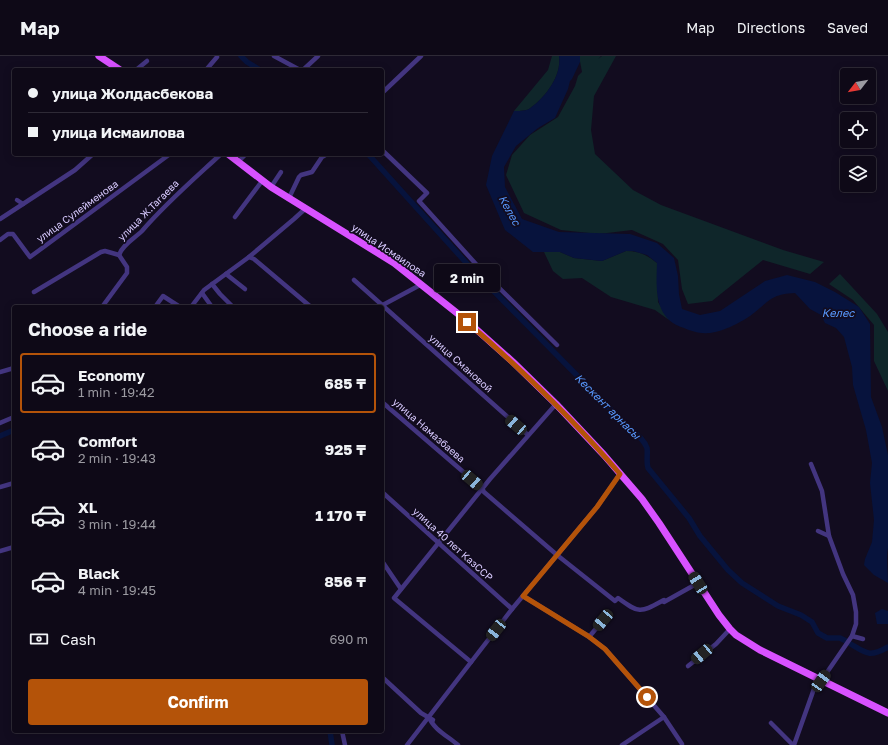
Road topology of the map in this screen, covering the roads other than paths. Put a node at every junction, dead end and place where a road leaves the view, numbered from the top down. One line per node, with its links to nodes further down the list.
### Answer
1 (274, 56): 10 (street)
2 (318, 56): 11 (street)
3 (421, 56): 12 (street)
4 (103, 57): 7 (main road)
5 (217, 57): 9 (street)
6 (147, 61): 8 (street)
7 (117, 68)
8 (138, 68)
9 (208, 68)
10 (296, 68)
11 (305, 68)
12 (384, 92)
13 (384, 152): 50 (street)
14 (91, 156): 26 (street)
15 (167, 156): 30 (street, улица Сулейменова)
16 (219, 156): 31 (street, улица Ж.Тагаева)
17 (230, 156): 20 (main road, улица Исмаилова)
18 (244, 156): 20 (street)
19 (324, 156): 24 (street)
20 (238, 162): 22 (main road, улица Исмаилова)
21 (282, 172): 23 (street)
22 (262, 181): 23 (main road, улица Исмаилова); 28 (street)
23 (272, 187): 24 (main road, улица Исмаилова)
24 (289, 198): 27 (main road, улица Исмаилова)
25 (17, 200): 26 (street)
26 (22, 204): 29 (street)
27 (305, 209): 32 (street); 36 (main road, улица Исмаилова)
28 (235, 217)
29 (0, 219)
30 (1, 238)
31 (119, 255): 38 (street); 40 (street, улица Ж.Тагаева)
32 (249, 257): 33 (street); 46 (street)
33 (226, 274): 35 (street); 37 (street)
34 (354, 280): 47 (street, улица Смановой)
35 (212, 284): 39 (street); 45 (street)
36 (422, 284): 48 (street); 54 (main road, улица Исмаилова)
37 (246, 288)
38 (34, 292)
39 (202, 294): 43 (street); 44 (street)
40 (103, 305)
41 (156, 305): 42 (street)
42 (177, 305)
43 (193, 305)
44 (210, 305)
45 (232, 305)
46 (309, 305)
47 (380, 305)
48 (383, 305)
49 (384, 309): 57 (street, улица Смановой)
50 (557, 345)
51 (12, 369): 52 (street)
52 (0, 372)
53 (384, 404): 62 (street, улица Намазбаева)
54 (556, 404): 57 (street); 59 (main road, улица Исмаилова)
55 (12, 418): 56 (street)
56 (0, 422)
57 (528, 435): 62 (street)
58 (811, 464): 65 (street)
59 (620, 474): 69 (street); 71 (main road, улица Исмаилова)
60 (12, 484): 61 (street)
61 (0, 487)
62 (482, 488): 66 (street); 69 (street, улица Намазбаева)
63 (384, 494): 66 (street, улица 40 лет КазССР)
64 (818, 531): 65 (street)
65 (829, 536): 77 (street)
66 (439, 542): 72 (street); 74 (street, улица 40 лет КазССР)
67 (12, 548): 68 (street)
68 (0, 551)
69 (557, 555): 71 (street, улица Намазбаева); 73 (street)
70 (384, 564): 72 (street)
71 (698, 583): 76 (main road, улица Исмаилова)
72 (401, 589): 80 (street)
73 (523, 596): 74 (street); 78 (street)
74 (512, 609): 80 (street)
75 (609, 613): 78 (street)
76 (730, 629): 81 (street); 83 (main road, улица Исмаилова)
77 (852, 636): 79 (street); 83 (street)
78 (589, 637): 85 (street)
79 (863, 639)
80 (471, 662): 86 (street)
81 (688, 666)
82 (384, 679): 86 (street)
83 (821, 681): 84 (main road, улица Исмаилова); 94 (street)
84 (888, 713)
85 (664, 717): 89 (street); 93 (street)
86 (431, 718): 91 (street); 92 (street)
87 (771, 723): 94 (street)
88 (342, 733): 90 (street)
89 (682, 744)
90 (345, 745)
91 (407, 745)
92 (458, 745)
93 (622, 745)
94 (793, 745)

